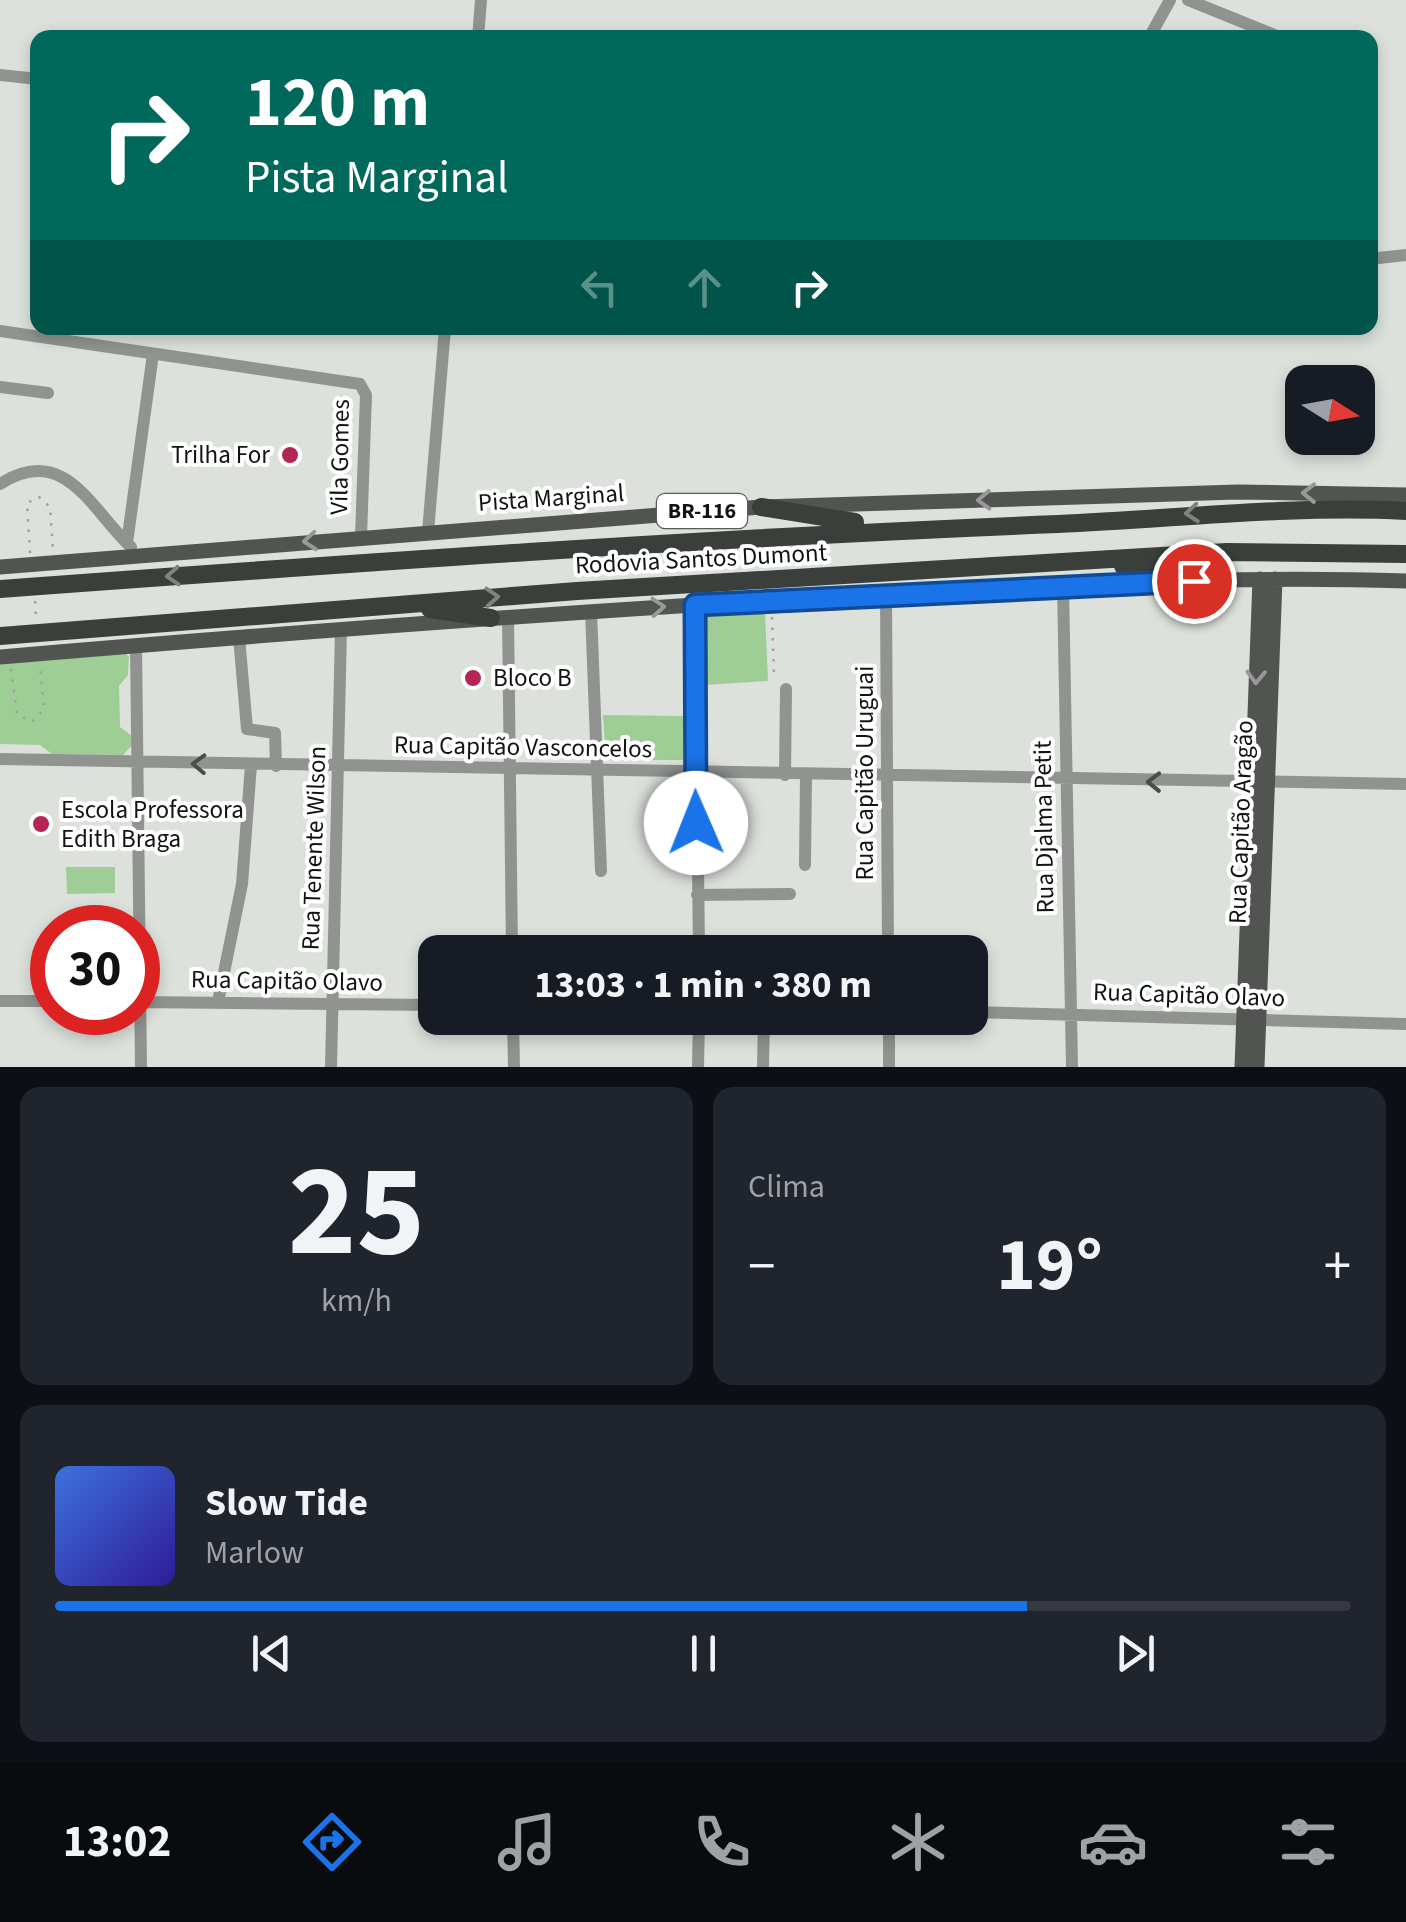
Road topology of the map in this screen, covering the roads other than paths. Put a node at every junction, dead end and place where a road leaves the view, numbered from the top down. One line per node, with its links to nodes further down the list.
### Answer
1 (481, 0): 4 (street)
2 (1170, 0): 5 (street)
3 (1188, 0): 6 (street)
4 (479, 30)
5 (1153, 30)
6 (1262, 30)
7 (0, 74): 8 (street)
8 (30, 78)
9 (1406, 255): 10 (street)
10 (1378, 257)
11 (0, 331): 13 (street, Vila Gomes)
12 (444, 335): 22 (street)
13 (152, 354): 23 (street, Vila Gomes); 24 (street)
14 (0, 387): 15 (street)
15 (48, 394)
16 (0, 484): 24 (street)
17 (1406, 498): 18 (main road, Pista Marginal / BR-116, one-way to 18); 19 (highway)
18 (761, 507): 21 (highway); 22 (main road, Pista Marginal / BR-116)
19 (1360, 509): 20 (highway, Rodovia Santos Dumont / BR-116); 21 (highway, Rodovia Santos Dumont / BR-116, one-way to 21)
20 (1406, 512)
21 (890, 528): 33 (highway, Rodovia Santos Dumont / BR-116, one-way to 33)
22 (428, 532): 23 (main road, Pista Marginal / BR-116)
23 (361, 537): 26 (main road, Pista Marginal / BR-116, one-way to 26)
24 (127, 543): 26 (street)
25 (1406, 554): 27 (highway, Rodovia Santos Dumont)
26 (140, 555): 28 (main road, Pista Marginal / BR-116)
27 (1098, 560): 30 (highway); 35 (highway, Rodovia Santos Dumont, one-way to 27)
28 (0, 567)
29 (1267, 579): 30 (main road); 31 (main road); 57 (main road, Rua Capitão Aragão)
30 (1194, 581): 32 (main road)
31 (1406, 582)
32 (1063, 585): 34 (main road); 56 (street, Rua Djalma Petit)
33 (0, 589)
34 (886, 594): 36 (main road); 55 (street, Rua Capitão Uruguai)
35 (395, 604): 38 (highway); 40 (highway, Rodovia Santos Dumont)
36 (695, 605): 37 (main road, one-way to 36); 52 (street)
37 (591, 611): 38 (main road); 51 (street)
38 (500, 617): 39 (main road); 50 (street)
39 (342, 630): 41 (main road); 49 (street, Rua Tenente Wilson)
40 (0, 636)
41 (239, 637): 42 (main road); 48 (street)
42 (136, 645): 43 (main road); 46 (street)
43 (5, 656)
44 (786, 689): 53 (street)
45 (0, 759): 46 (street, Rua Capitão Vasconcelos)
46 (138, 762): 47 (street, Rua Capitão Vasconcelos, one-way to 46); 63 (street)
47 (251, 765): 48 (street, Rua Capitão Vasconcelos); 70 (street)
48 (276, 766): 49 (street, Rua Capitão Vasconcelos)
49 (340, 766): 50 (street, Rua Capitão Vasconcelos); 71 (street, Rua Tenente Wilson)
50 (510, 770): 51 (street, Rua Capitão Vasconcelos); 64 (street)
51 (596, 770): 52 (street, Rua Capitão Vasconcelos); 60 (street)
52 (695, 773): 53 (street, Rua Capitão Vasconcelos); 62 (street)
53 (785, 775): 54 (street, Rua Capitão Vasconcelos)
54 (806, 776): 55 (street, Rua Capitão Vasconcelos); 59 (street)
55 (887, 778): 56 (street, Rua Capitão Vasconcelos); 66 (street, Rua Capitão Uruguai)
56 (1065, 780): 57 (street, Rua Capitão Vasconcelos, one-way to 56); 74 (street, Rua Djalma Petit)
57 (1259, 784): 58 (street, Rua Capitão Vasconcelos); 75 (main road, Rua Capitão Aragão)
58 (1406, 784)
59 (805, 865)
60 (601, 871)
61 (790, 894): 62 (street)
62 (697, 895): 65 (street)
63 (139, 905)
64 (512, 935)
65 (698, 935)
66 (888, 935)
67 (0, 1001): 68 (street)
68 (30, 1001)
69 (160, 1002): 70 (street, Rua Capitão Olavo)
70 (218, 1002): 71 (street, Rua Capitão Olavo)
71 (332, 1004): 72 (street, Rua Capitão Olavo); 83 (street, Rua Tenente Wilson)
72 (418, 1005)
73 (988, 1012): 74 (street, Rua Capitão Olavo)
74 (1072, 1014): 75 (street, Rua Capitão Olavo); 88 (street, Rua Djalma Petit)
75 (1251, 1020): 76 (street, Rua Capitão Olavo); 89 (main road, Rua Capitão Aragão); 90 (main road, Rua Capitão Aragão)
76 (1406, 1024)
77 (140, 1035): 82 (street)
78 (513, 1035): 84 (street)
79 (699, 1035): 85 (street)
80 (764, 1035): 86 (street)
81 (889, 1035): 87 (street)
82 (141, 1067)
83 (331, 1067)
84 (514, 1067)
85 (698, 1067)
86 (763, 1067)
87 (889, 1067)
88 (1072, 1067)
89 (1242, 1067)
90 (1257, 1067)

